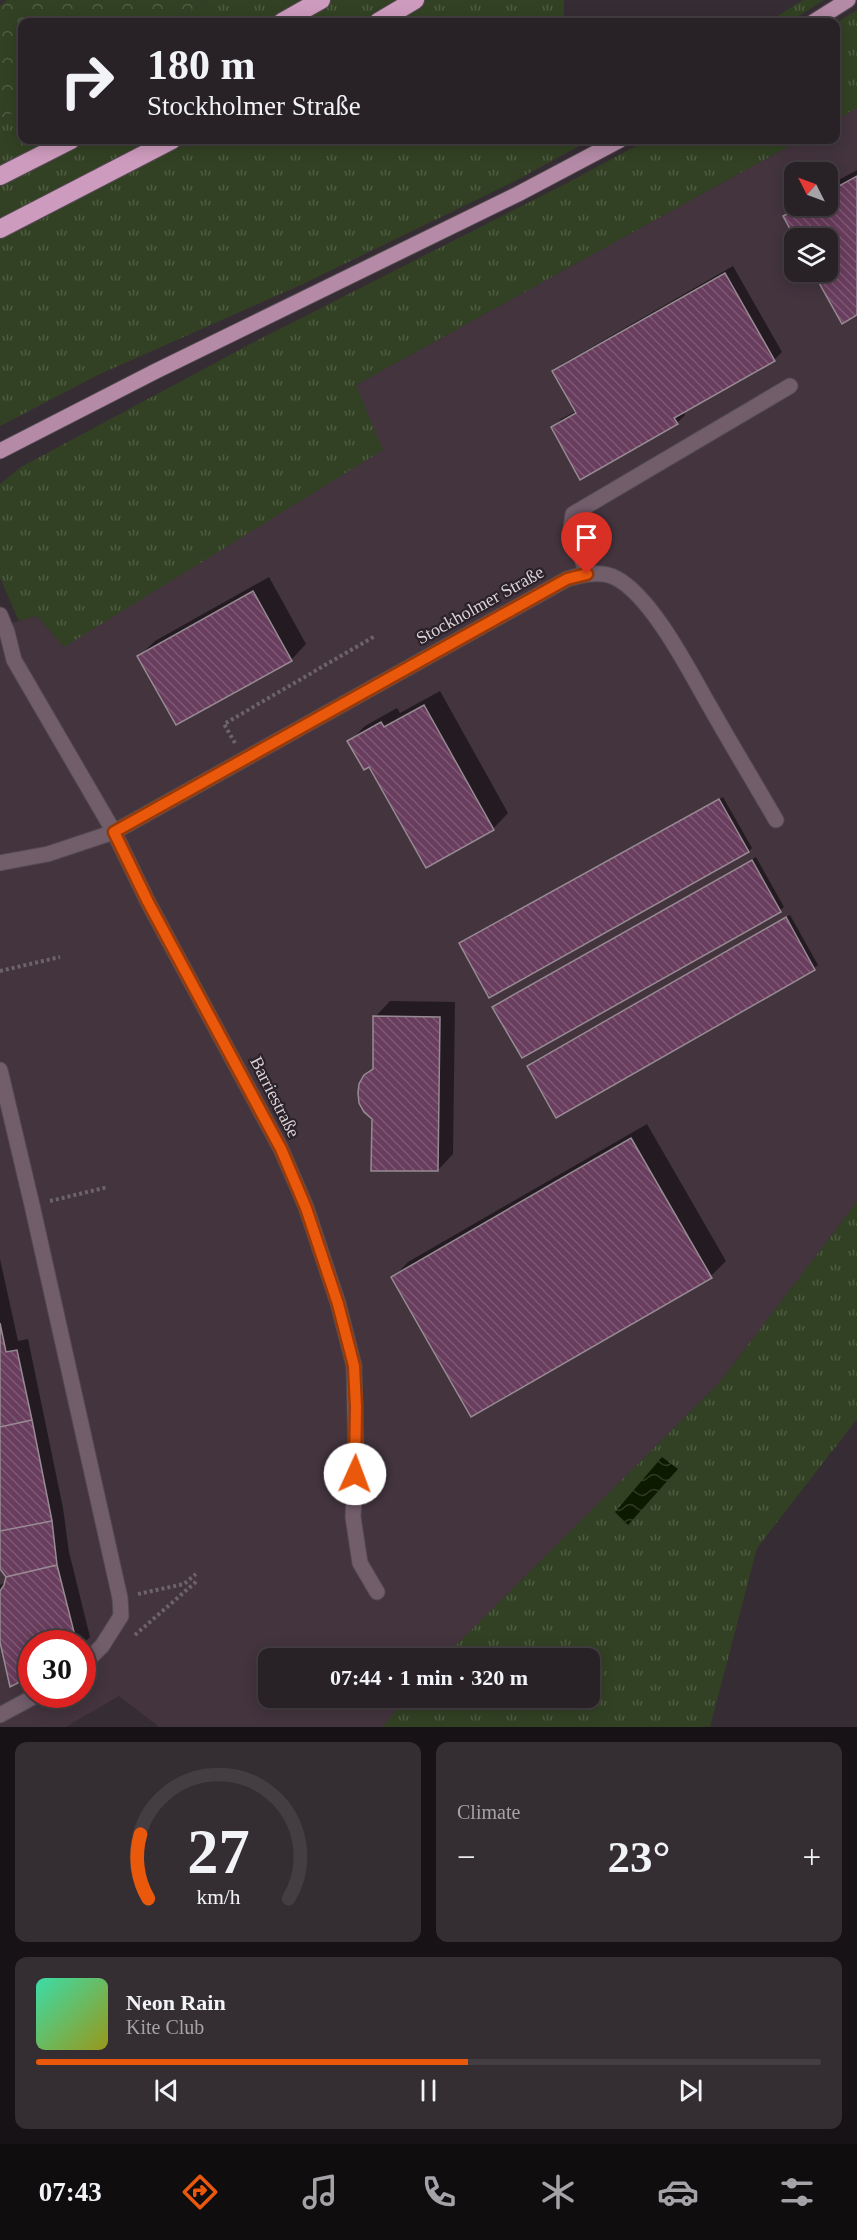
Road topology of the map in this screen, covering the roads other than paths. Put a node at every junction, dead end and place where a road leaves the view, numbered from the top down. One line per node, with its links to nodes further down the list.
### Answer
1 (321, 0): 4 (highway)
2 (415, 0): 5 (highway)
3 (848, 0): 6 (main road)
4 (289, 18)
5 (385, 18)
6 (819, 18)
7 (62, 144): 10 (highway)
8 (164, 144): 11 (highway)
9 (612, 144): 13 (main road)
10 (0, 176)
11 (0, 229)
12 (790, 386): 14 (street)
13 (0, 451)
14 (587, 574): 18 (street, Stockholmer Straße); 19 (street, Stockholmer Straße)
15 (0, 615): 17 (street, Barriestraße)
16 (0, 648): 17 (street, Barriestraße)
17 (14, 660): 19 (street, Barriestraße)
18 (776, 820)
19 (114, 832): 20 (street, Stockholmer Straße); 22 (street, Barriestraße)
20 (0, 863)
21 (0, 1070): 23 (street)
22 (377, 1592)
23 (96, 1652)
24 (18, 1705): 25 (street)
25 (0, 1715)

